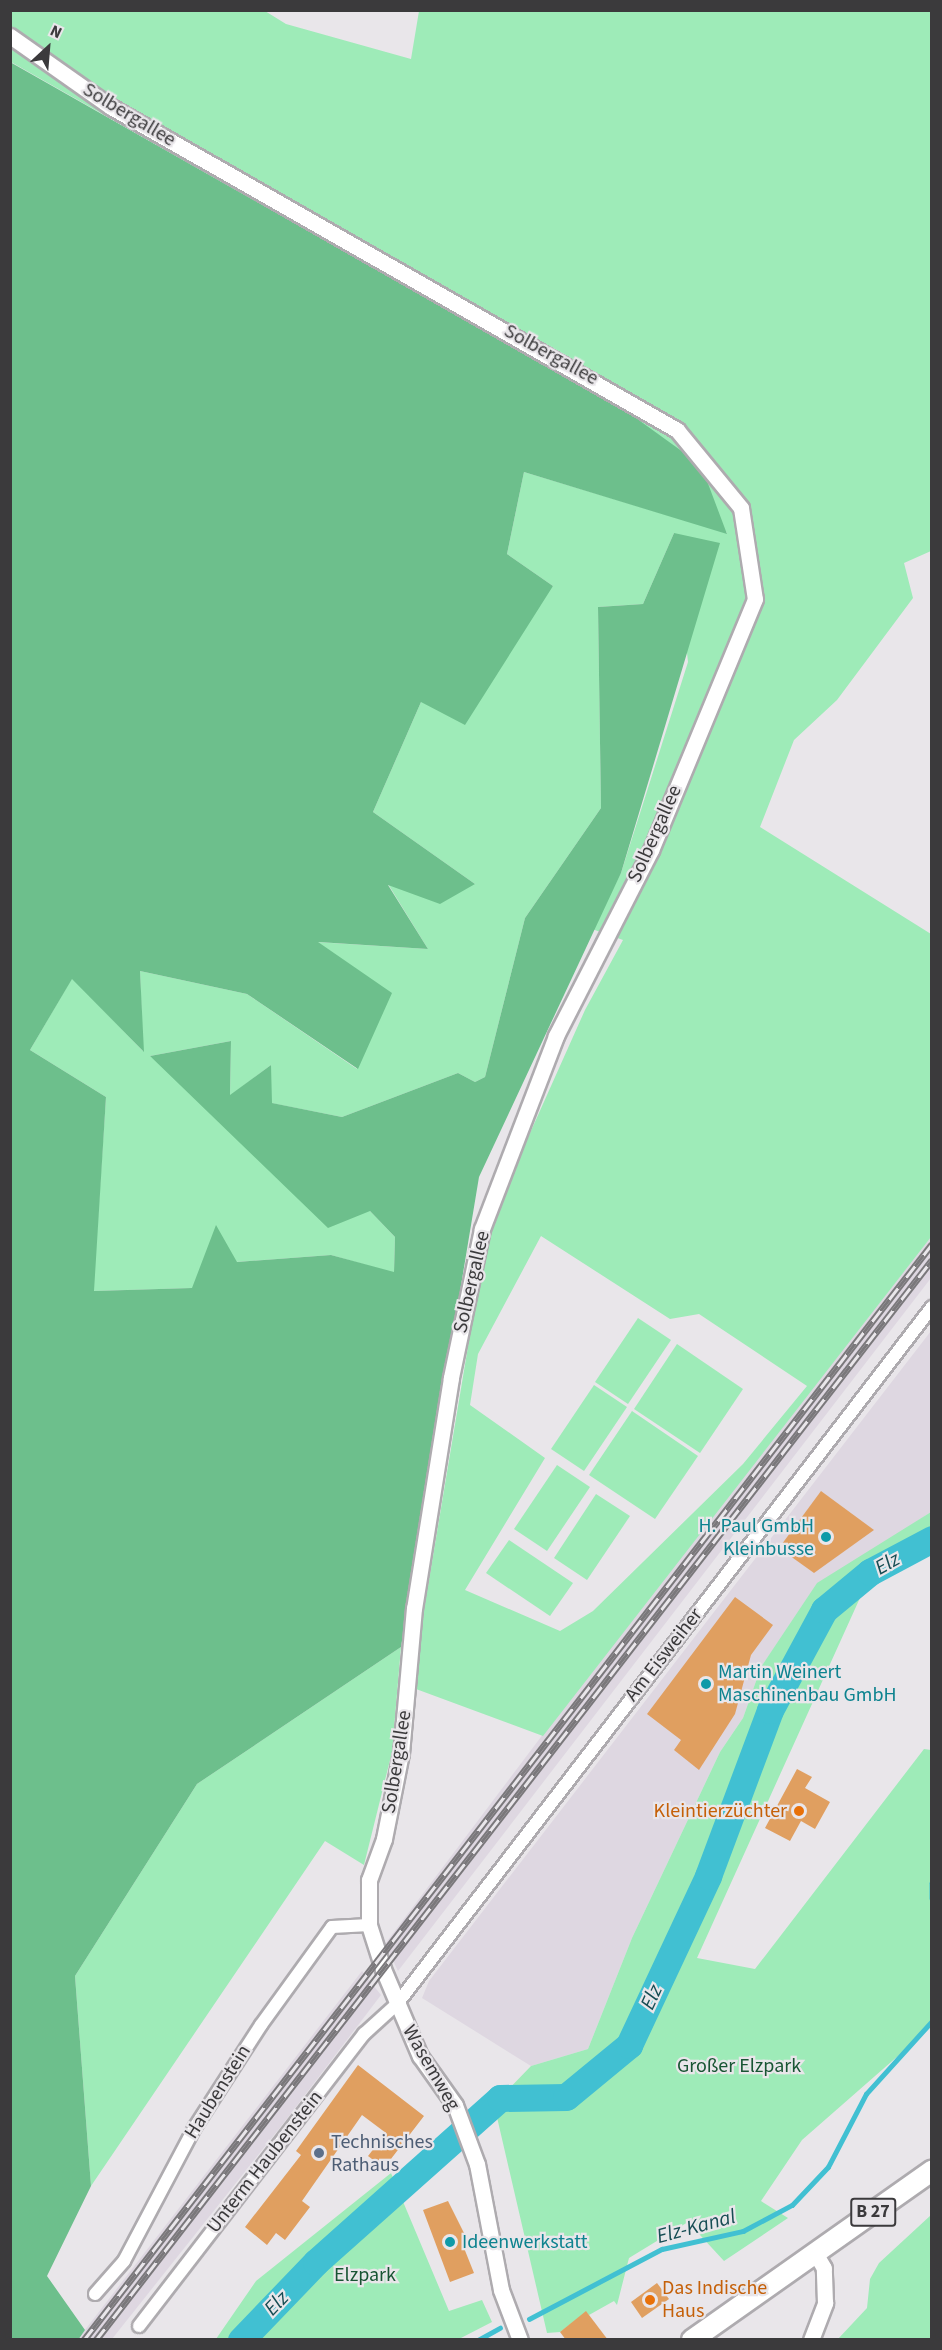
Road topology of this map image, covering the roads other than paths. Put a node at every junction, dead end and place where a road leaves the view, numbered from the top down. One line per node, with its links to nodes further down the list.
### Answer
1 (10, 36): 3 (street, Solbergallee)
2 (932, 1307): 4 (street, Am Eisweiher)
3 (369, 1925): 4 (street, Solbergallee); 7 (street, Haubenstein)
4 (397, 2004): 8 (street, Unterm Haubenstein); 9 (street, Wasemweg)
5 (932, 2170): 6 (main road, B 27)
6 (815, 2253): 10 (main road, B 27); 11 (street)
7 (95, 2294)
8 (139, 2326)
9 (520, 2340)
10 (692, 2340)
11 (811, 2340)

